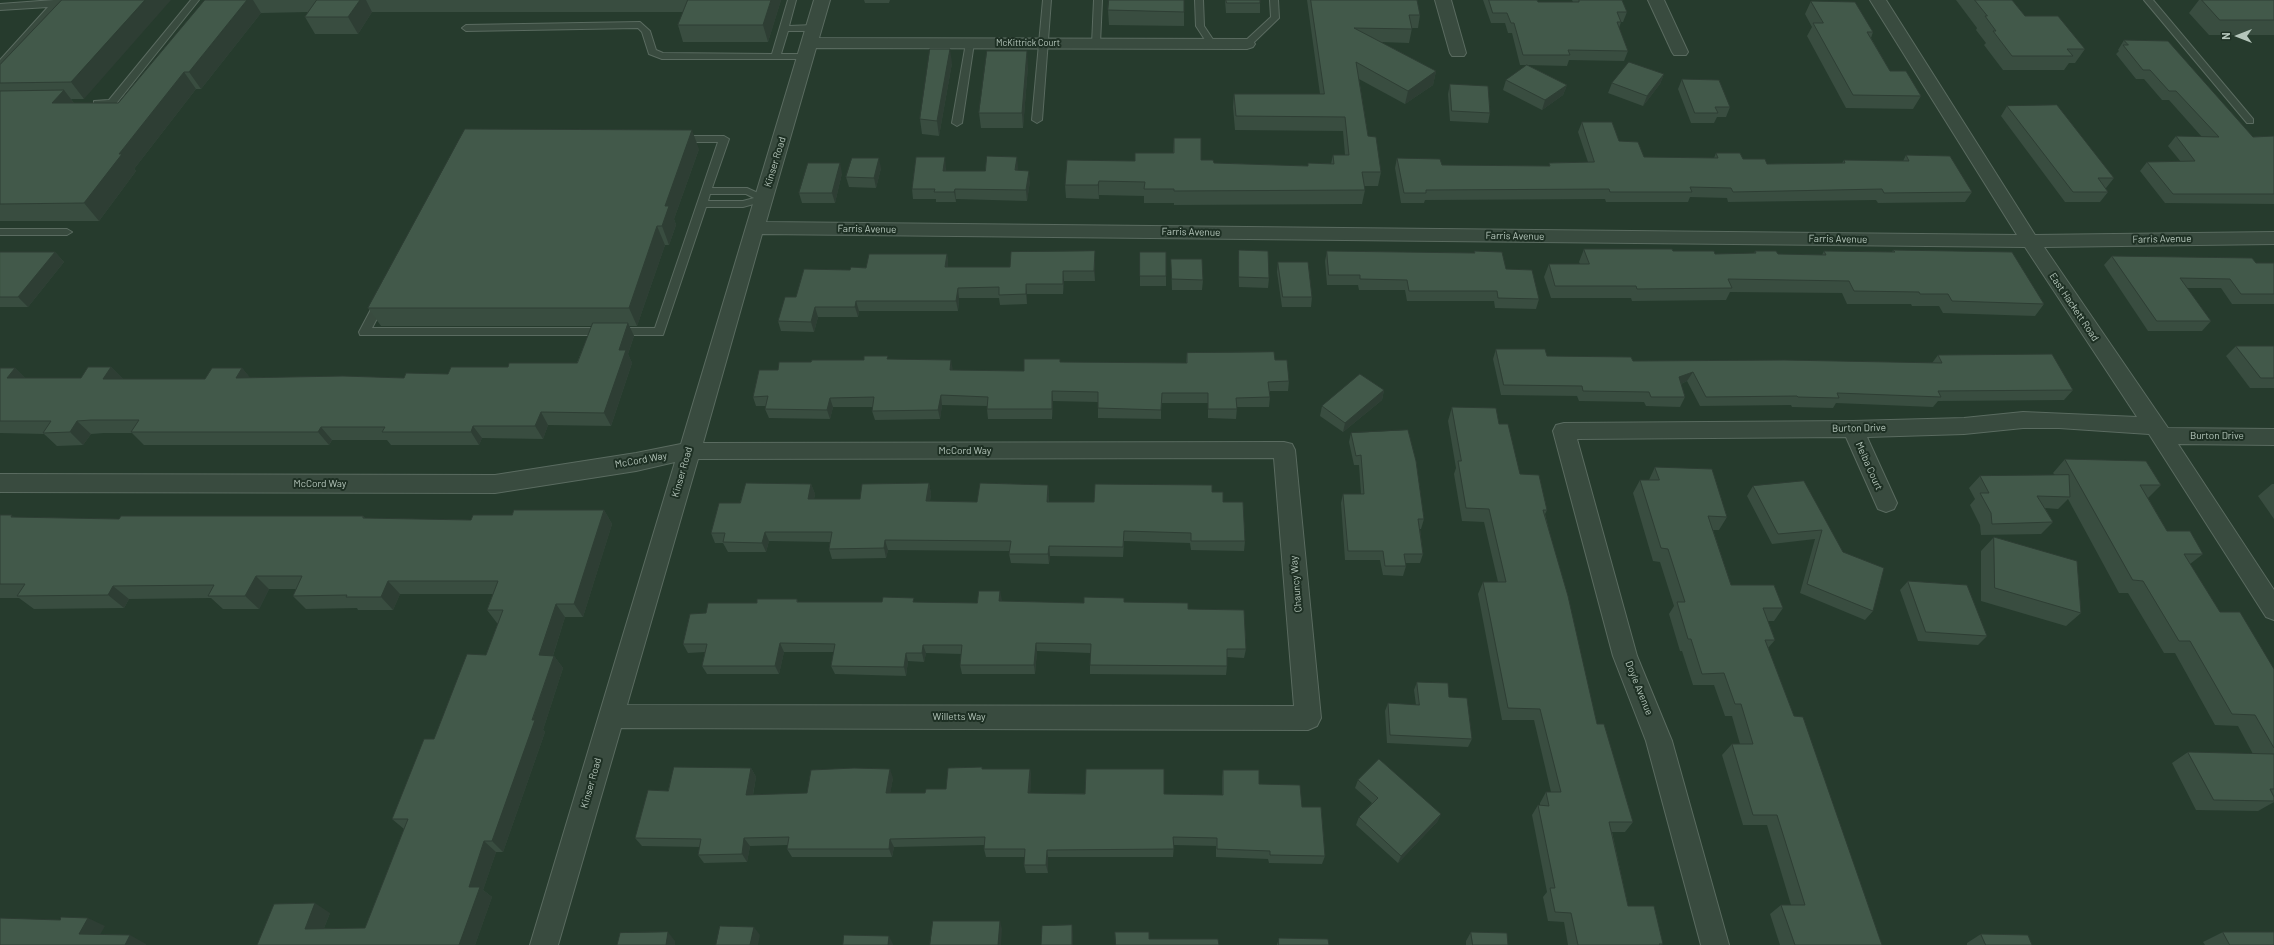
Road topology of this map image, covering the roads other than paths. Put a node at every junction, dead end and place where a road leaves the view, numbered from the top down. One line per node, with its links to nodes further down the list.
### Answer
1 (195, 0): 26 (lane)
2 (792, 0): 15 (lane)
3 (822, 0): 16 (street, Kinser Road)
4 (1047, 0): 18 (lane)
5 (1098, 0): 19 (lane)
6 (1199, 0): 20 (lane)
7 (1274, 0): 21 (lane)
8 (1443, 0): 23 (street)
9 (1656, 0): 22 (street)
10 (1878, 0): 37 (street, East Hackett Road)
11 (2148, 0): 28 (lane)
12 (56, 2): 13 (lane); 25 (lane)
13 (0, 7)
14 (466, 28): 24 (lane)
15 (784, 29): 16 (lane); 24 (lane)
16 (810, 43): 17 (street, McKittrick Court); 24 (lane); 31 (street, Kinser Road)
17 (970, 43): 18 (street, McKittrick Court); 29 (lane)
18 (1043, 44): 19 (street, McKittrick Court); 27 (lane)
19 (1096, 44): 20 (street, McKittrick Court)
20 (1212, 44): 21 (street, McKittrick Court)
21 (1247, 44)
22 (1680, 52)
23 (1458, 53)
24 (776, 57)
25 (0, 65)
26 (89, 104)
27 (1037, 120)
28 (2250, 121)
29 (957, 123)
30 (707, 190): 31 (lane); 32 (lane); 32 (lane)
31 (764, 198): 32 (lane); 33 (street, Kinser Road)
32 (703, 204)
33 (755, 228): 37 (street, Farris Avenue); 43 (street, Kinser Road)
34 (0, 232): 35 (lane)
35 (67, 232)
36 (2274, 238): 37 (street, Farris Avenue)
37 (2030, 241): 40 (street, East Hackett Road)
38 (1853, 429): 39 (street, Burton Drive); 40 (street, Burton Drive); 45 (street, Melba Court)
39 (1564, 430): 50 (street, Doyle Avenue)
40 (2158, 431): 41 (street, Burton Drive); 46 (street, East Hackett Road)
41 (2274, 437)
42 (1284, 450): 43 (street, McCord Way); 48 (street, Chauncy Way)
43 (688, 451): 44 (street, McCord Way); 47 (street, Kinser Road)
44 (0, 483)
45 (1886, 503)
46 (2274, 610)
47 (611, 716): 48 (street, Willetts Way); 49 (street, Kinser Road)
48 (1308, 718)
49 (544, 945)
50 (1715, 945)

